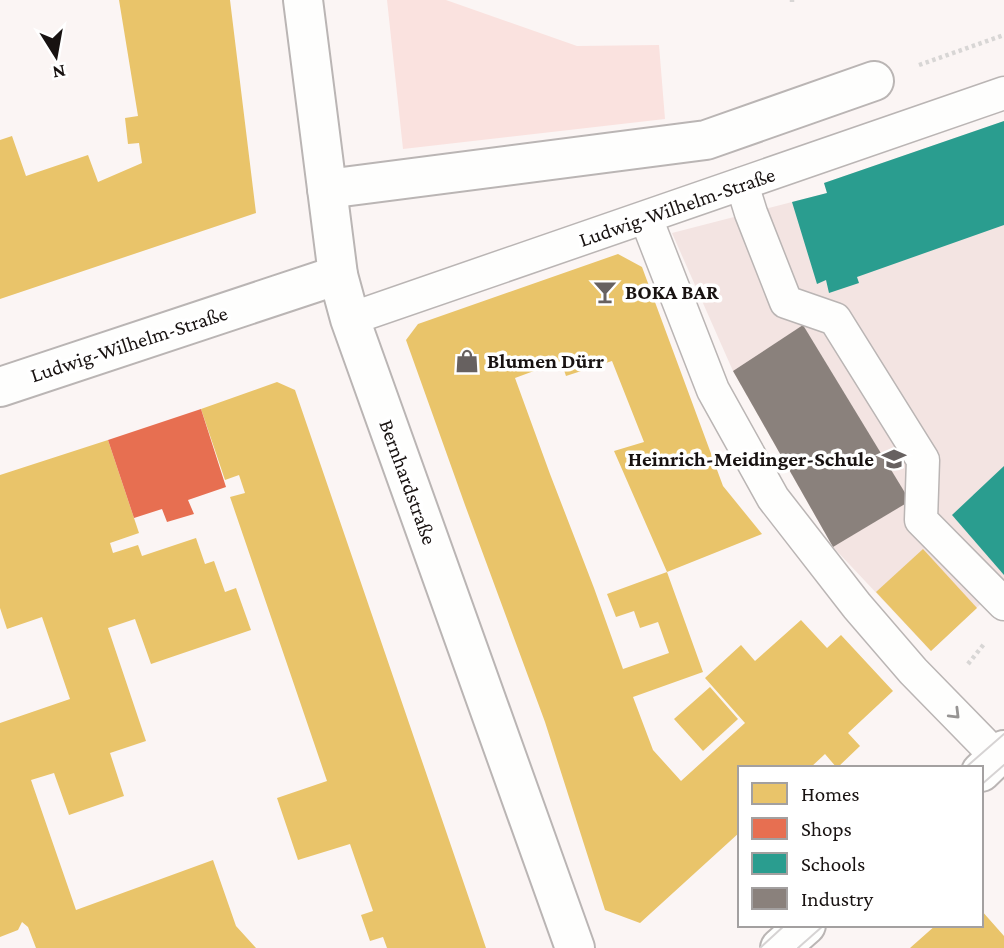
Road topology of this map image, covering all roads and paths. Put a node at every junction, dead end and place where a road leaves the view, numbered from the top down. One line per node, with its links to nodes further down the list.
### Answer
1 (303, 0): 6 (street, Bernhardstraße)
2 (1004, 35): 3 (path)
3 (874, 81): 6 (street)
4 (1004, 93): 5 (lane, Ludwig-Wilhelm-Straße)
5 (742, 184): 7 (lane, Ludwig-Wilhelm-Straße); 11 (lane)
6 (327, 189): 8 (street, Bernhardstraße)
7 (646, 218): 9 (lane, Ludwig-Wilhelm-Straße); 13 (lane)
8 (338, 275): 9 (street, Bernhardstraße); 10 (street, Ludwig-Wilhelm-Straße)
9 (350, 319): 16 (street, Bernhardstraße)
10 (0, 387)
11 (1004, 604)
12 (988, 638): 13 (path)
13 (940, 699): 14 (lane, one-way to 14)
14 (997, 758)
15 (804, 927): 17 (street)
16 (575, 948)
17 (780, 948)

